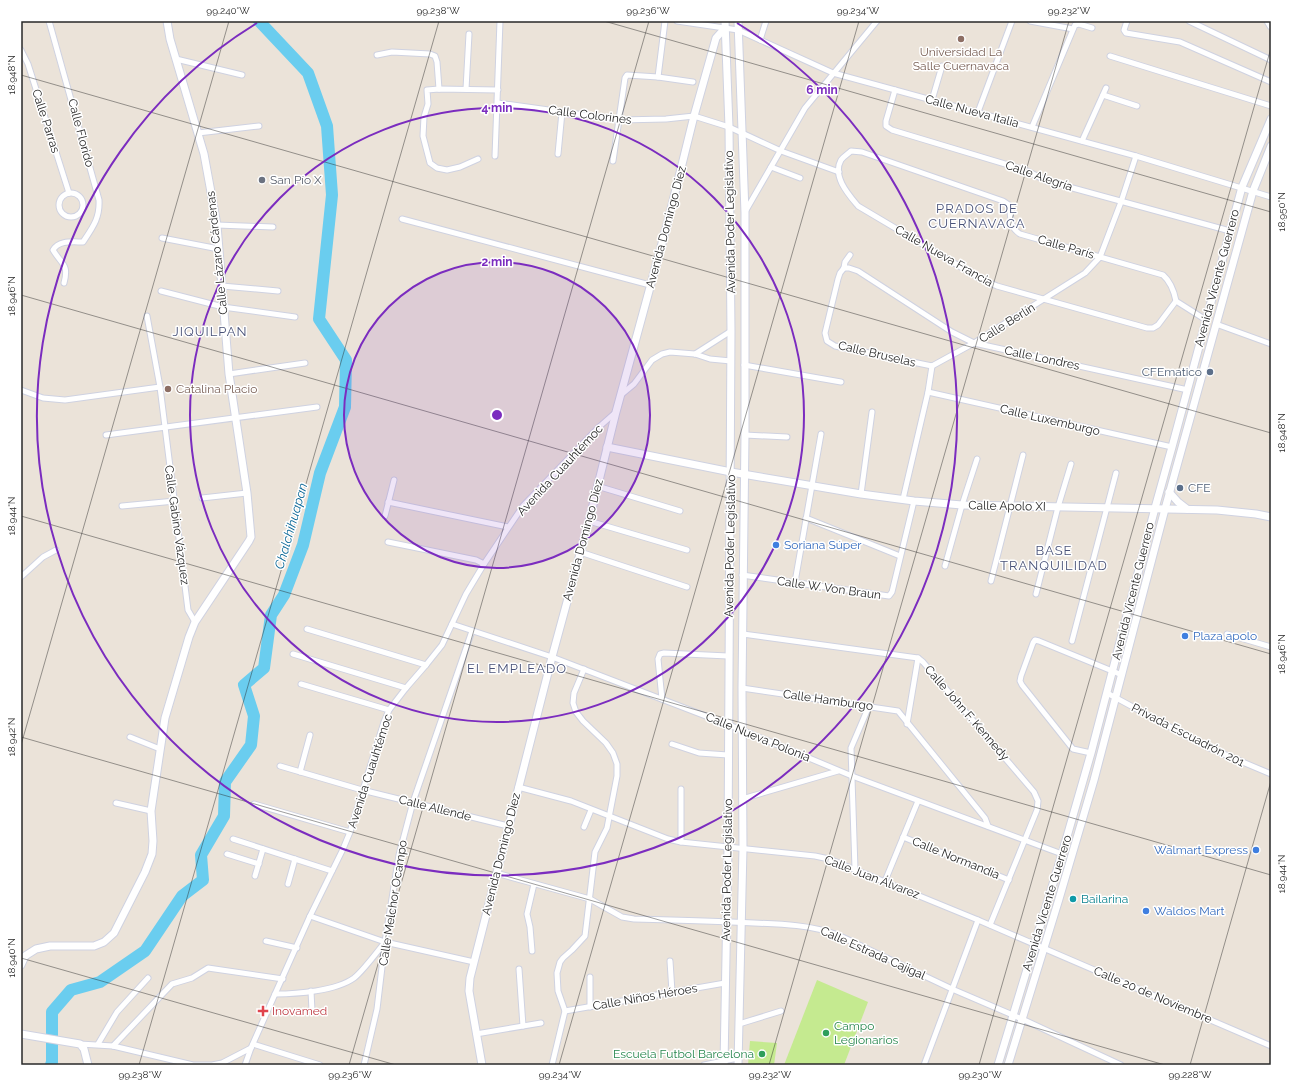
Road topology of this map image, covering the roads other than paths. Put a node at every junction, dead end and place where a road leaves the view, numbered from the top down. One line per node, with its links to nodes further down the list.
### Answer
1 (49, 21): 78 (street, Calle Florido)
2 (167, 21): 24 (main road, Calle Lázaro Cárdenas)
3 (500, 21): 35 (street)
4 (665, 21): 29 (street)
5 (677, 21): 14 (street, Calle Nueva Italia)
6 (738, 21): 18 (main road)
7 (766, 21): 20 (street)
8 (877, 21): 27 (street)
9 (1012, 21): 43 (street)
10 (1030, 21): 17 (street)
11 (1127, 21): 31 (street)
12 (1189, 21): 25 (street)
13 (1268, 21): 15 (main road)
14 (725, 24): 18 (street, Calle Nueva Italia); 44 (main road, Avenida Domingo Diez); 49 (main road, Avenida Poder Legislativo)
15 (1271, 26)
16 (1092, 28): 17 (street)
17 (1073, 29): 48 (street)
18 (738, 30): 20 (street, Calle Nueva Italia); 51 (main road, Avenida Poder Legislativo)
19 (469, 34): 34 (street)
20 (760, 40): 27 (street, Calle Nueva Italia)
21 (21, 50): 65 (street, Calle Parras)
22 (377, 55): 33 (street)
23 (1110, 56): 41 (street)
24 (176, 59): 28 (street); 50 (main road, Calle Lázaro Cárdenas)
25 (1271, 60)
26 (942, 66): 38 (street)
27 (833, 73): 36 (street, Calle Nueva Italia); 54 (street)
28 (242, 76)
29 (658, 77): 30 (street); 46 (street)
30 (693, 82)
31 (1271, 82)
32 (1106, 88): 37 (street)
33 (439, 89): 34 (street); 58 (street)
34 (466, 89): 35 (street)
35 (498, 90): 39 (street)
36 (895, 90): 38 (street, Calle Nueva Italia); 67 (street, Calle Alegría)
37 (1102, 95): 40 (street); 52 (street)
38 (932, 100): 43 (street, Calle Nueva Italia)
39 (498, 103): 42 (street, Calle Colorines); 56 (street)
40 (1137, 106)
41 (1271, 106)
42 (562, 112): 46 (street, Calle Colorines); 55 (street)
43 (978, 112): 48 (street, Calle Nueva Italia)
44 (694, 116): 46 (street, Calle Colorines); 49 (street, Calle Colorines); 79 (main road, Avenida Domingo Diez)
45 (1271, 119): 63 (main road, Avenida Vicente Guerrero)
46 (620, 120): 59 (street)
47 (259, 126): 50 (street)
48 (1032, 127): 52 (street, Calle Nueva Italia)
49 (729, 128): 51 (street); 90 (main road, Avenida Poder Legislativo)
50 (198, 133): 70 (main road, Calle Lázaro Cárdenas)
51 (742, 133): 54 (street); 68 (main road, Avenida Poder Legislativo)
52 (1082, 141): 57 (street, Calle Nueva Italia)
53 (1271, 146): 64 (main road, Avenida Vicente Guerrero)
54 (781, 151): 60 (street); 61 (street)
55 (558, 154)
56 (495, 156)
57 (1136, 156): 63 (street, Calle Nueva Italia); 67 (street, Calle Berlín)
58 (478, 159)
59 (613, 161)
60 (771, 167): 62 (street); 68 (street)
61 (839, 172): 76 (street, Calle París); 83 (street, Calle Nueva Francia)
62 (800, 178)
63 (1242, 188): 64 (street, Calle Nueva Italia); 72 (main road, Avenida Vicente Guerrero)
64 (1253, 191): 66 (street, Calle Nueva Italia); 89 (main road, Avenida Vicente Guerrero)
65 (70, 193): 65 (street)
66 (1271, 197)
67 (1121, 202): 72 (street, Calle Alegría); 76 (street, Calle Berlín)
68 (745, 213): 96 (main road, Avenida Poder Legislativo)
69 (402, 219): 79 (street)
70 (216, 224): 71 (street); 74 (main road, Calle Lázaro Cárdenas)
71 (273, 227)
72 (1230, 231): 88 (main road, Avenida Vicente Guerrero)
73 (162, 238): 74 (street)
74 (219, 250): 80 (main road, Calle Lázaro Cárdenas)
75 (850, 255): 77 (street, Calle Bruselas)
76 (1100, 257): 83 (street, Calle Berlín); 84 (street, Calle París)
77 (844, 268): 91 (street, Calle Londres); 97 (street, Calle Bruselas)
78 (64, 283)
79 (650, 285): 104 (main road, Avenida Domingo Diez)
80 (222, 286): 82 (street); 85 (main road, Calle Lázaro Cárdenas)
81 (161, 291): 85 (street)
82 (278, 291)
83 (1044, 300): 84 (street, Calle Nueva Francia); 91 (street, Calle Berlín)
84 (1176, 301): 88 (street)
85 (223, 306): 87 (street); 98 (main road, Calle Lázaro Cárdenas)
86 (147, 316): 100 (street, Calle Gabino Vázquez)
87 (295, 317)
88 (1206, 320): 102 (main road, Avenida Vicente Guerrero)
89 (1216, 324): 92 (street); 125 (main road, Avenida Vicente Guerrero)
90 (731, 331): 93 (street); 94 (main road, Avenida Poder Legislativo)
91 (974, 343): 97 (street, Calle Berlín); 102 (street, Calle Londres)
92 (1271, 344)
93 (695, 354): 94 (street); 104 (street)
94 (731, 361): 119 (main road, Avenida Poder Legislativo)
95 (305, 363): 98 (street)
96 (744, 365): 99 (street); 112 (main road, Avenida Poder Legislativo)
97 (932, 366): 103 (street)
98 (229, 374): 108 (main road, Calle Lázaro Cárdenas)
99 (841, 382)
100 (160, 387): 101 (street); 109 (street, Calle Gabino Vázquez)
101 (21, 390)
102 (1188, 390): 115 (main road, Avenida Vicente Guerrero)
103 (928, 392): 115 (street, Calle Luxemburgo); 129 (street)
104 (622, 394): 106 (main road, Avenida Domingo Diez)
105 (317, 407): 108 (street)
106 (616, 412): 114 (main road, Avenida Domingo Diez); 146 (street, Avenida Cuauhtémoc)
107 (872, 412): 127 (street)
108 (236, 417): 109 (street); 126 (main road, Calle Lázaro Cárdenas)
109 (164, 426): 111 (street); 130 (street, Calle Gabino Vázquez)
110 (821, 434): 124 (street)
111 (106, 435)
112 (745, 435): 113 (street); 121 (main road, Avenida Poder Legislativo)
113 (787, 438)
114 (608, 447): 119 (main road, Calle Apolo XI); 123 (main road, Avenida Domingo Diez)
115 (1172, 447): 138 (main road, Avenida Vicente Guerrero)
116 (1023, 455): 135 (street)
117 (977, 459): 133 (street)
118 (1071, 464): 136 (street)
119 (731, 472): 121 (main road, Calle Apolo XI); 169 (main road, Avenida Poder Legislativo)
120 (1116, 473): 137 (street)
121 (744, 474): 124 (main road, Calle Apolo XI); 154 (main road, Avenida Poder Legislativo)
122 (394, 480): 132 (street)
123 (597, 486): 141 (street); 145 (main road, Avenida Domingo Diez)
124 (811, 486): 127 (main road, Calle Apolo XI); 144 (street)
125 (1170, 492): 139 (main road, Avenida Vicente Guerrero); 140 (main road)
126 (247, 493): 128 (street); 160 (main road, Calle Lázaro Cárdenas)
127 (861, 494): 129 (main road, Calle Apolo XI)
128 (202, 498)
129 (903, 499): 131 (main road, Calle Apolo XI)
130 (175, 501): 134 (street); 160 (street, Calle Gabino Vázquez)
131 (914, 501): 133 (main road, Calle Apolo XI); 151 (street, Calle W. Von Braun)
132 (388, 502): 142 (street); 146 (street)
133 (962, 505): 135 (main road, Calle Apolo XI); 153 (street)
134 (122, 506)
135 (1010, 506): 136 (main road, Calle Apolo XI); 156 (street)
136 (1058, 507): 137 (main road, Calle Apolo XI); 159 (street)
137 (1106, 508): 138 (main road, Calle Apolo XI); 166 (street)
138 (1155, 508): 139 (main road, Calle Apolo XI); 174 (main road, Avenida Vicente Guerrero)
139 (1165, 509): 140 (main road, Calle Apolo XI); 175 (main road, Avenida Vicente Guerrero)
140 (1187, 510): 143 (main road, Calle Apolo XI)
141 (680, 511)
142 (385, 516)
143 (1271, 517)
144 (806, 518): 151 (street); 157 (street)
145 (589, 521): 149 (street); 150 (main road, Avenida Domingo Diez)
146 (508, 527): 152 (street, Avenida Cuauhtémoc)
147 (388, 542): 152 (street)
148 (56, 550): 155 (street)
149 (687, 550)
150 (580, 552): 158 (street); 170 (main road, Avenida Domingo Diez)
151 (900, 556): 157 (street, Calle W. Von Braun)
152 (484, 564): 161 (street, Avenida Cuauhtémoc)
153 (945, 566)
154 (742, 575): 157 (street, Calle W. Von Braun); 164 (main road, Avenida Poder Legislativo)
155 (21, 577)
156 (990, 581)
157 (795, 582)
158 (687, 587)
159 (1036, 594)
160 (195, 622): 190 (main road, Calle Lázaro Cárdenas)
161 (452, 624): 163 (street, Calle Nueva Polonia); 172 (street, Avenida Cuauhtémoc)
162 (307, 628): 172 (street)
163 (472, 631): 170 (street, Calle Nueva Polonia); 203 (street, Calle Melchor Ocampo)
164 (743, 634): 171 (street, Calle John F. Kennedy); 178 (main road, Avenida Poder Legislativo)
165 (1226, 634): 167 (street)
166 (1072, 641)
167 (1271, 647)
168 (293, 654): 177 (street)
169 (728, 656): 181 (street); 185 (main road, Avenida Poder Legislativo)
170 (552, 657): 173 (street, Calle Nueva Polonia); 198 (main road, Avenida Domingo Diez)
171 (918, 658): 184 (street); 215 (street, Calle John F. Kennedy)
172 (426, 665): 177 (street, Avenida Cuauhtémoc)
173 (584, 669): 181 (street, Calle Nueva Polonia); 208 (street)
174 (1113, 672): 175 (street); 179 (main road, Avenida Vicente Guerrero); 191 (street)
175 (1122, 675): 180 (main road, Avenida Vicente Guerrero)
176 (301, 684): 183 (street)
177 (406, 688): 183 (street, Avenida Cuauhtémoc)
178 (742, 688): 182 (street, Calle Hamburgo); 186 (main road, Avenida Poder Legislativo)
179 (1107, 693): 180 (street, Privada Escuadrón 201); 191 (main road, Avenida Vicente Guerrero)
180 (1116, 698): 196 (street, Privada Escuadrón 201); 242 (main road, Avenida Vicente Guerrero)
181 (662, 699): 185 (street, Calle Nueva Polonia)
182 (869, 706): 184 (street, Calle Hamburgo); 197 (street)
183 (389, 710): 200 (street, Avenida Cuauhtémoc)
184 (907, 724): 210 (street, Calle Hamburgo)
185 (728, 725): 186 (street, Calle Nueva Polonia); 192 (main road, Avenida Poder Legislativo)
186 (742, 730): 194 (street, Calle Nueva Polonia); 201 (main road, Avenida Poder Legislativo)
187 (310, 735): 195 (street)
188 (130, 737): 190 (street)
189 (672, 744): 192 (street)
190 (160, 749): 207 (main road, Calle Lázaro Cárdenas)
191 (1091, 753): 221 (main road, Avenida Vicente Guerrero)
192 (728, 755): 217 (main road, Avenida Poder Legislativo)
193 (280, 766): 195 (street, Calle Allende)
194 (838, 771): 197 (street, Calle Nueva Polonia); 201 (street)
195 (300, 772): 200 (street, Calle Allende)
196 (1271, 774)
197 (852, 776): 202 (street, Calle Nueva Polonia); 224 (street)
198 (518, 787): 206 (street, Calle Juan Álvarez); 209 (main road, Avenida Domingo Diez)
199 (681, 789): 216 (street)
200 (362, 790): 203 (street, Calle Allende); 212 (street, Avenida Cuauhtémoc)
201 (742, 799): 219 (main road, Avenida Poder Legislativo)
202 (918, 801): 210 (street, Calle Nueva Polonia); 213 (street)
203 (413, 802): 209 (street, Calle Allende); 239 (street, Calle Melchor Ocampo)
204 (116, 803): 207 (street)
205 (254, 804): 212 (street)
206 (591, 810): 208 (street, Calle Juan Álvarez); 211 (street)
207 (151, 811): 246 (main road, Calle Lázaro Cárdenas)
208 (610, 817): 216 (street, Calle Juan Álvarez); 232 (street)
209 (508, 826): 226 (main road, Avenida Domingo Diez)
210 (988, 826): 215 (street, Calle Nueva Polonia)
211 (584, 827)
212 (350, 832): 225 (street, Avenida Cuauhtémoc)
213 (903, 837): 228 (street, Calle Normandia); 229 (street)
214 (233, 839): 218 (street)
215 (1025, 840): 221 (street, Calle Nueva Polonia); 228 (street, Calle John F. Kennedy)
216 (681, 842): 217 (street, Calle Juan Álvarez)
217 (728, 847): 219 (street, Calle Juan Álvarez); 235 (main road, Avenida Poder Legislativo)
218 (263, 848): 222 (street); 223 (street)
219 (743, 848): 224 (street, Calle Juan Álvarez); 236 (main road, Avenida Poder Legislativo)
220 (227, 854): 223 (street)
221 (1062, 854): 240 (main road, Avenida Vicente Guerrero)
222 (295, 859): 225 (street); 230 (street)
223 (259, 864): 227 (street)
224 (855, 868): 229 (street, Calle Juan Álvarez)
225 (332, 871): 233 (street, Avenida Cuauhtémoc)
226 (496, 873): 231 (street, Calle Estrada Cajigal); 245 (main road, Avenida Domingo Diez)
227 (255, 876)
228 (1009, 880): 237 (street, Calle John F. Kennedy)
229 (885, 881): 234 (street, Calle Juan Álvarez)
230 (288, 884)
231 (534, 884): 232 (street, Calle Estrada Cajigal); 243 (street)
232 (590, 899): 235 (street, Calle Estrada Cajigal); 258 (street)
233 (310, 916): 239 (street); 241 (street, Avenida Cuauhtémoc)
234 (978, 920): 237 (street, Calle Juan Álvarez); 252 (street)
235 (727, 921): 236 (street, Calle Estrada Cajigal); 251 (main road, Avenida Poder Legislativo)
236 (741, 922): 252 (street, Calle Estrada Cajigal); 263 (main road, Avenida Poder Legislativo)
237 (990, 925): 240 (street, Calle Juan Álvarez)
238 (266, 941): 241 (street)
239 (385, 942): 245 (street); 253 (street); 278 (street, Calle Melchor Ocampo)
240 (1035, 944): 242 (street, Calle 20 de Noviembre); 260 (main road, Avenida Vicente Guerrero)
241 (297, 948): 250 (street, Avenida Cuauhtémoc)
242 (1044, 948): 261 (main road, Avenida Vicente Guerrero); 271 (street, Calle 20 de Noviembre)
243 (532, 951)
244 (670, 961): 254 (street)
245 (474, 962): 265 (main road, Avenida Domingo Diez)
246 (21, 965)
247 (519, 969): 264 (street)
248 (590, 977): 256 (street)
249 (148, 978): 268 (street)
250 (283, 979): 255 (street, Avenida Cuauhtémoc); 269 (street)
251 (725, 983): 254 (street, Calle Niños Héroes); 273 (main road, Avenida Poder Legislativo)
252 (952, 989): 260 (street, Calle Estrada Cajigal); 282 (street)
253 (311, 991): 255 (street); 257 (street)
254 (672, 992): 256 (street, Calle Niños Héroes)
255 (275, 994): 270 (street, Avenida Cuauhtémoc)
256 (590, 1007): 258 (street, Calle Niños Héroes)
257 (312, 1011)
258 (565, 1011): 280 (street)
259 (781, 1011): 263 (street)
260 (1014, 1016): 261 (street, Calle Estrada Cajigal); 283 (main road, Avenida Vicente Guerrero)
261 (1022, 1019): 284 (main road, Avenida Vicente Guerrero); 285 (street, Calle Estrada Cajigal)
262 (541, 1023): 264 (street)
263 (739, 1024): 272 (main road, Avenida Poder Legislativo)
264 (523, 1026): 265 (street)
265 (476, 1034): 279 (main road, Avenida Domingo Diez)
266 (24, 1035): 267 (main road)
267 (80, 1044): 268 (street); 275 (main road)
268 (98, 1044): 269 (street)
269 (113, 1046): 270 (street)
270 (252, 1046): 274 (street); 276 (street, Avenida Cuauhtémoc)
271 (1271, 1046)
272 (738, 1061): 273 (street)
273 (724, 1063): 281 (street)
274 (313, 1064): 277 (street)
275 (88, 1065)
276 (245, 1065)
277 (320, 1065)
278 (364, 1065)
279 (482, 1065)
280 (552, 1065)
281 (704, 1065)
282 (924, 1065)
283 (998, 1065)
284 (1008, 1065)
285 (1120, 1065)

